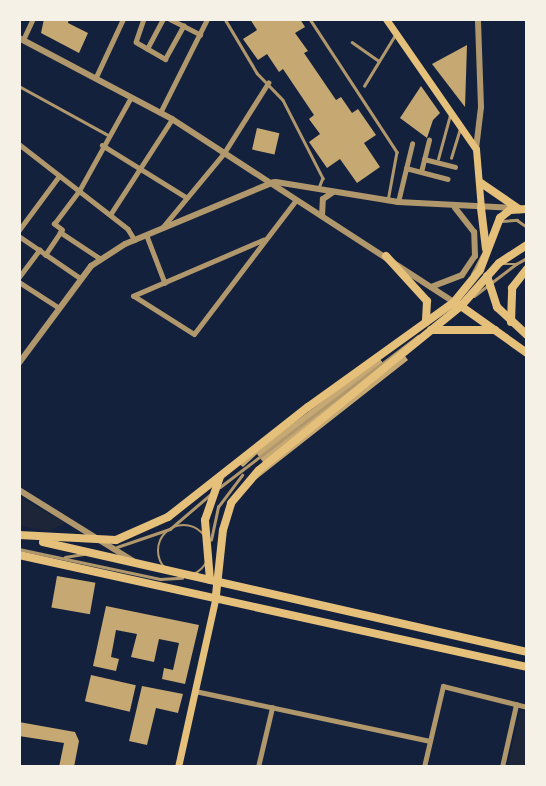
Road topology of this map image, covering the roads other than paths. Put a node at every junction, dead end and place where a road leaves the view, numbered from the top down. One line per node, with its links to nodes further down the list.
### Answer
1 (33, 19): 14 (street)
2 (123, 19): 18 (street)
3 (144, 19): 16 (street)
4 (163, 19): 16 (street)
5 (170, 19): 11 (street)
6 (207, 19): 13 (street)
7 (225, 19): 19 (lane)
8 (310, 19): 50 (lane)
9 (386, 19): 12 (main road)
10 (478, 19): 32 (street)
11 (183, 26): 13 (street); 16 (street)
12 (396, 33): 17 (lane); 23 (main road)
13 (200, 34): 24 (street)
14 (21, 39): 18 (street)
15 (352, 42): 17 (lane)
16 (147, 49)
17 (379, 61): 21 (lane)
18 (96, 77): 22 (street)
19 (268, 83): 33 (street); 45 (lane)
20 (19, 86): 27 (lane)
21 (364, 86)
22 (132, 96): 24 (street); 27 (street)
23 (450, 112): 26 (main road); 36 (lane)
24 (160, 113): 25 (street)
25 (172, 119): 33 (street); 38 (street)
26 (461, 125): 32 (main road); 34 (lane)
27 (108, 135): 31 (street)
28 (429, 140): 35 (street)
29 (19, 144): 41 (street)
30 (412, 144): 39 (street)
31 (102, 145): 38 (street); 46 (street)
32 (476, 149): 44 (main road)
33 (224, 153): 43 (street); 48 (street)
34 (451, 158)
35 (424, 159): 37 (street); 40 (street)
36 (438, 159)
37 (455, 167)
38 (141, 168): 48 (street); 55 (street)
39 (406, 168): 40 (street); 51 (street)
40 (421, 172): 42 (street)
41 (59, 176): 46 (street); 61 (street)
42 (448, 179)
43 (274, 182): 45 (street); 49 (street); 60 (street)
44 (481, 183): 53 (main road); 54 (main road)
45 (319, 189): 47 (street)
46 (79, 191): 55 (street); 62 (street)
47 (332, 193): 50 (street); 56 (street)
48 (186, 197): 60 (street)
49 (297, 199): 56 (street); 66 (street)
50 (388, 201): 51 (street)
51 (398, 202): 52 (street)
52 (455, 208): 53 (street); 81 (street)
53 (481, 208): 54 (street); 70 (main road)
54 (523, 209): 70 (main road)
55 (110, 215): 65 (street)
56 (323, 217): 72 (street)
57 (517, 220): 58 (lane); 59 (lane); 67 (lane)
58 (527, 221)
59 (527, 227)
60 (162, 229): 64 (street)
61 (19, 230)
62 (60, 232): 71 (street); 74 (street)
63 (19, 236): 69 (street)
64 (147, 236): 65 (street); 80 (street)
65 (135, 240): 74 (street)
66 (264, 240): 80 (street); 80 (street)
67 (487, 242): 75 (lane); 84 (lane)
68 (527, 244): 77 (main road)
69 (39, 250): 71 (street); 79 (street)
70 (486, 254): 77 (main road); 82 (main road)
71 (45, 255): 78 (street)
72 (386, 256): 81 (street); 86 (main road)
73 (527, 258): 75 (lane)
74 (101, 259): 78 (street)
75 (516, 264): 84 (lane)
76 (527, 269): 85 (main road)
77 (487, 276): 82 (main road); 85 (main road)
78 (80, 278): 83 (street)
79 (19, 280): 83 (street)
80 (165, 283)
81 (431, 287): 82 (street)
82 (458, 304): 86 (main road); 87 (main road)
83 (58, 307): 90 (street)
84 (437, 321): 91 (lane)
85 (511, 322): 88 (main road)
86 (427, 326): 87 (main road); 92 (main road); 104 (main road)
87 (498, 330): 89 (main road)
88 (527, 335)
89 (527, 353)
90 (19, 363)
91 (244, 472): 94 (lane); 97 (lane)
92 (221, 475): 96 (main road); 102 (main road)
93 (19, 491): 96 (street)
94 (170, 529): 97 (lane); 100 (lane); 103 (lane)
95 (19, 536): 96 (main road); 101 (main road)
96 (101, 541): 101 (street)
97 (210, 546): 103 (lane)
98 (19, 548): 100 (lane)
99 (19, 555): 105 (main road)
100 (65, 557): 103 (lane)
101 (133, 561): 102 (main road)
102 (209, 577): 104 (main road); 105 (main road)
103 (181, 578)
104 (219, 579): 105 (main road); 106 (main road)
105 (216, 596): 107 (main road); 108 (main road)
106 (527, 652)
107 (527, 667)
108 (195, 691): 111 (street); 113 (main road)
109 (516, 705): 110 (street); 112 (street); 116 (street)
110 (527, 707)
111 (272, 708): 112 (street); 114 (street)
112 (430, 741): 115 (street)
113 (178, 767)
114 (258, 767)
115 (424, 767)
116 (502, 767)

